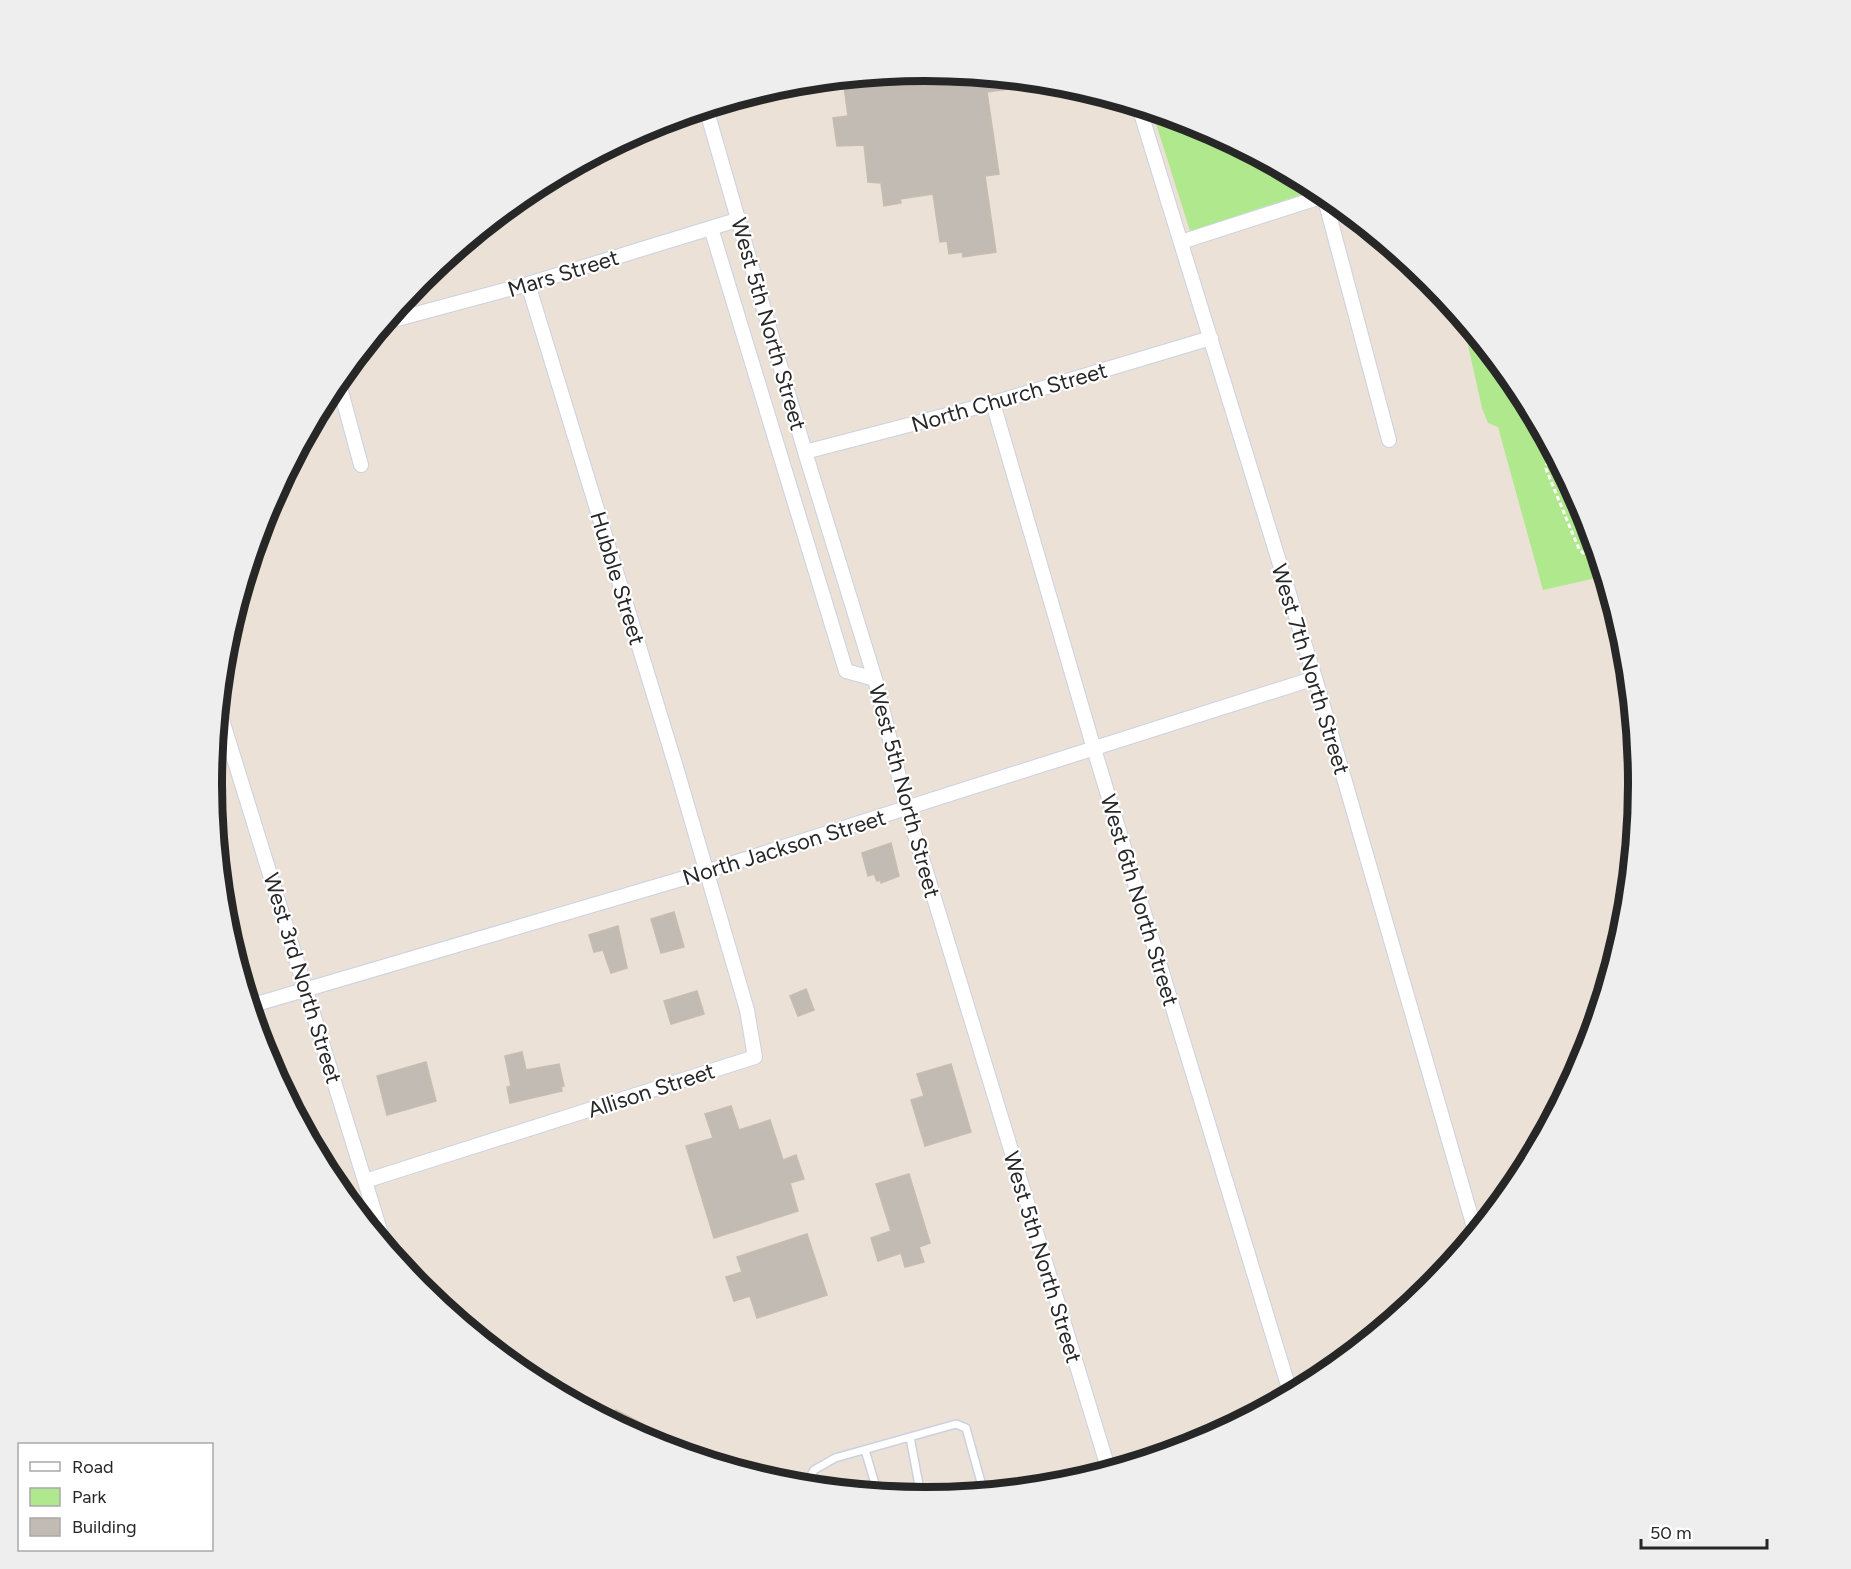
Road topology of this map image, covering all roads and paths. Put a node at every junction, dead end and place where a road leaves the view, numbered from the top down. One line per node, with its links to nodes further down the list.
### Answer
1 (708, 115): 5 (street, West 5th North Street)
2 (1141, 115): 7 (street, West 7th North Street)
3 (1314, 199): 7 (street)
4 (1329, 209): 13 (street)
5 (740, 219): 6 (street, Mars Street); 14 (street, West 5th North Street)
6 (711, 228): 8 (street, Mars Street); 19 (street)
7 (1181, 243): 10 (street, West 7th North Street)
8 (528, 284): 9 (street, Mars Street); 23 (street, Hubble Street)
9 (399, 318)
10 (1211, 338): 12 (street, North Church Street); 18 (street, West 7th North Street)
11 (342, 393): 16 (street)
12 (993, 403): 14 (street, North Church Street); 21 (street, West 6th North Street)
13 (1389, 440)
14 (805, 452): 19 (street, West 5th North Street)
15 (1548, 458): 17 (path)
16 (361, 465)
17 (1591, 556)
18 (1315, 678): 21 (street, North Jackson Street); 27 (street, West 7th North Street)
19 (875, 679): 22 (street, West 5th North Street)
20 (225, 729): 24 (street, West 3rd North Street)
21 (1094, 749): 22 (street, North Jackson Street); 29 (street, West 6th North Street)
22 (908, 809): 23 (street, North Jackson Street); 32 (street, West 5th North Street)
23 (705, 872): 24 (street, North Jackson Street); 26 (street, Allison Street)
24 (307, 989): 25 (street, North Jackson Street); 26 (street, West 3rd North Street)
25 (257, 1004)
26 (365, 1181): 28 (street, West 3rd North Street)
27 (1473, 1225)
28 (379, 1227)
29 (1288, 1387)
30 (910, 1437): 31 (lane); 34 (lane); 36 (lane)
31 (865, 1450): 33 (lane); 35 (lane)
32 (1107, 1464)
33 (810, 1478)
34 (982, 1485)
35 (876, 1486)
36 (918, 1488)

